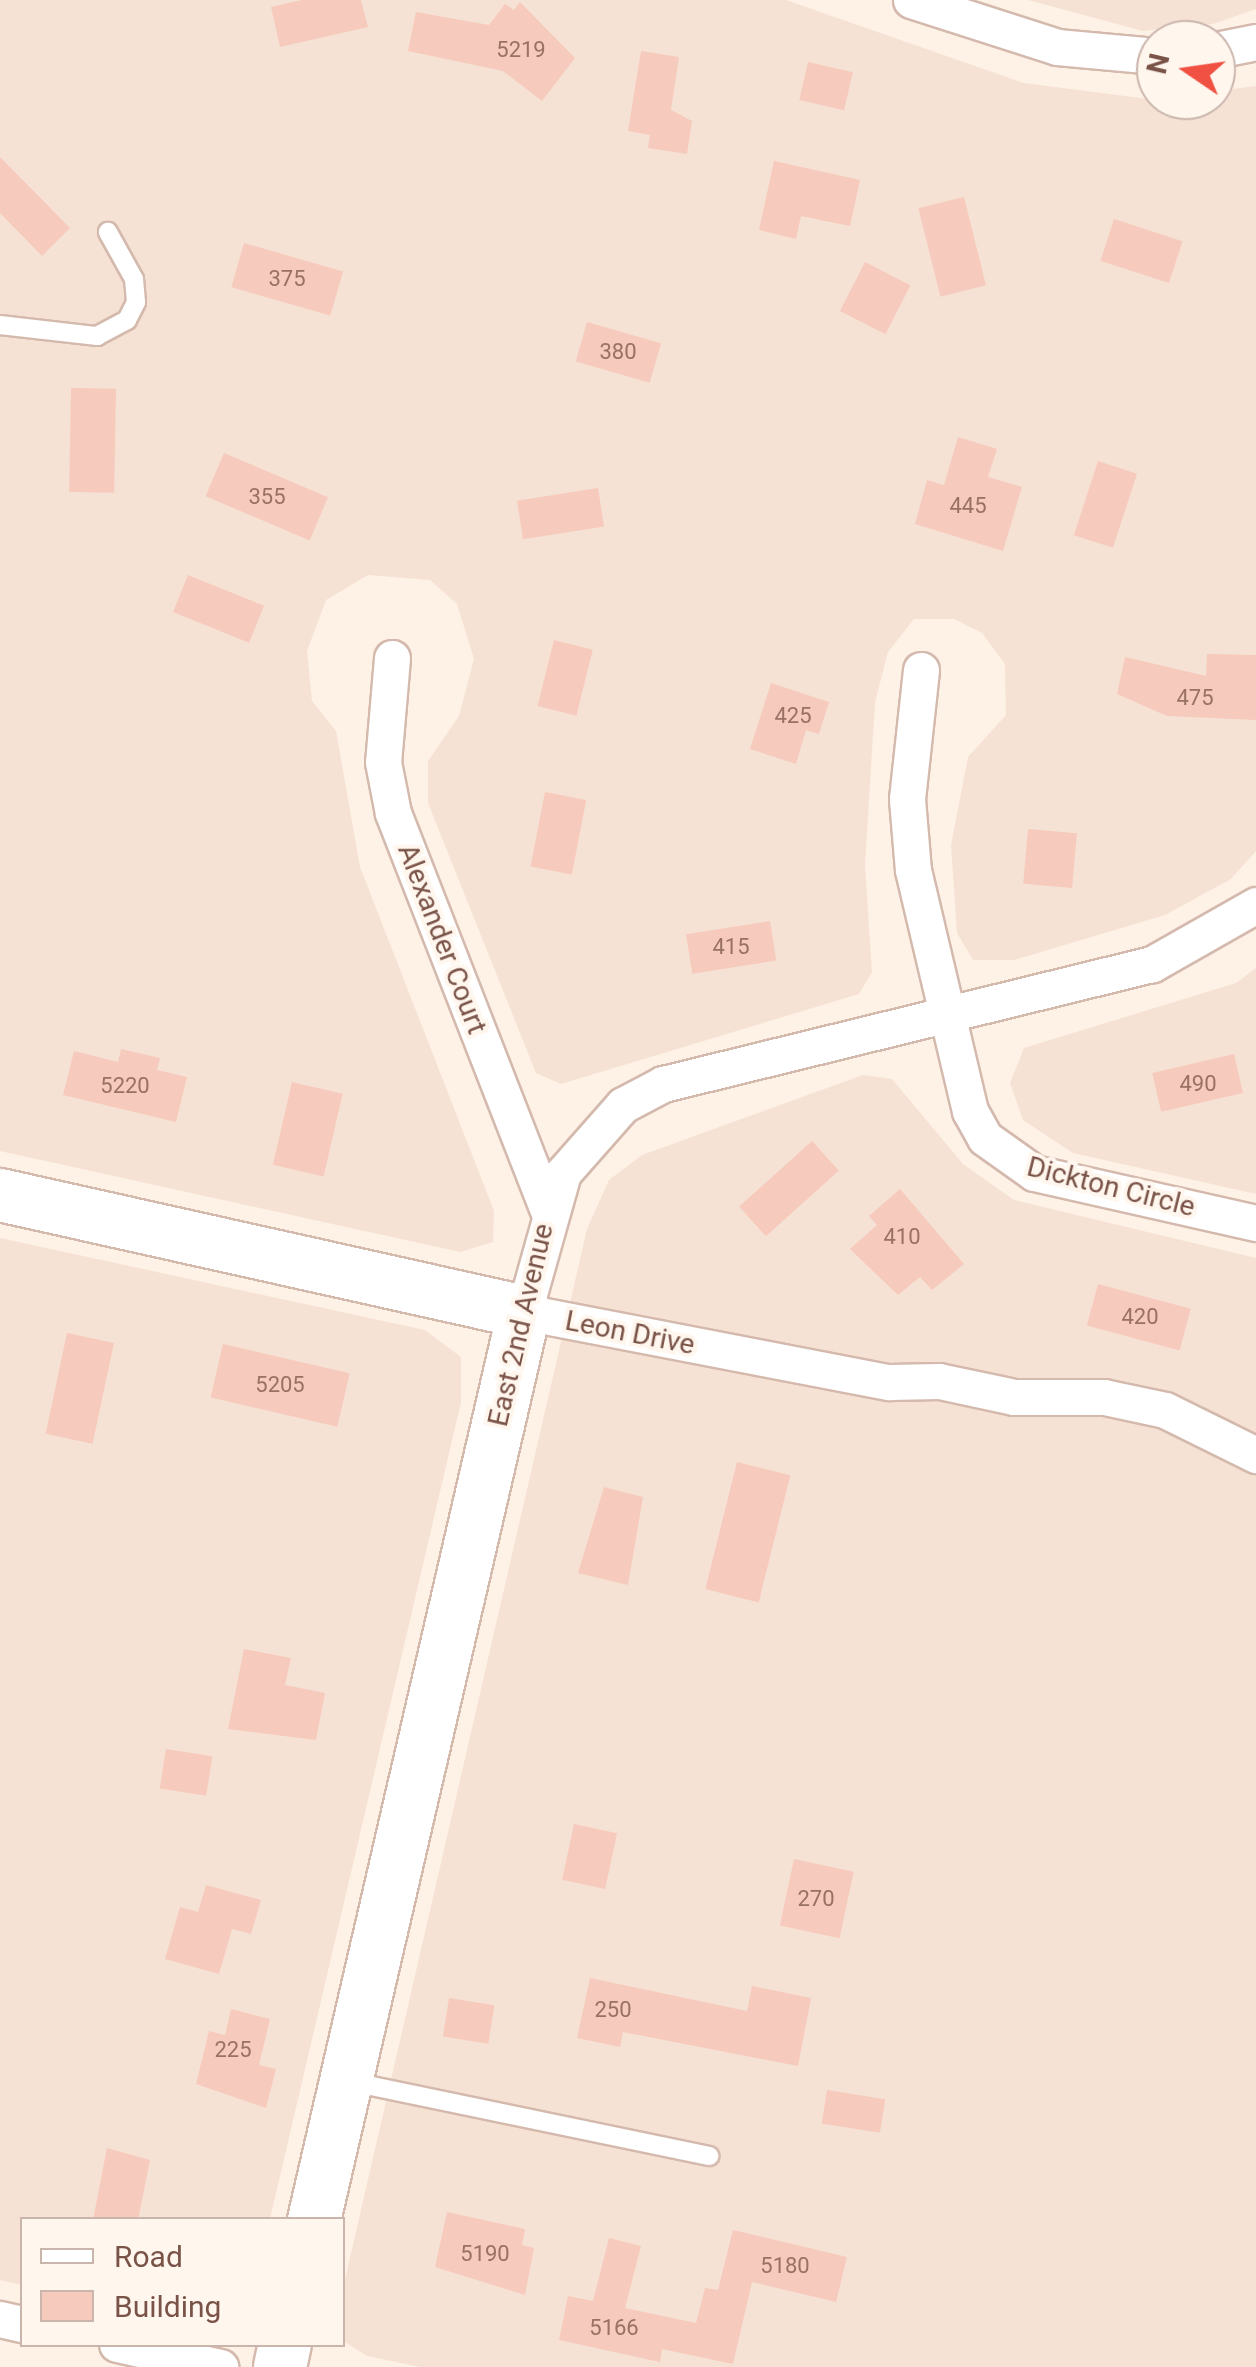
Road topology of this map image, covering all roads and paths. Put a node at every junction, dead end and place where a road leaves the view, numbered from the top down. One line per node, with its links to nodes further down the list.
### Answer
1 (911, 0): 2 (street)
2 (1136, 54)
3 (108, 232): 4 (lane)
4 (0, 325)
5 (392, 658): 10 (street, Alexander Court)
6 (921, 670): 8 (street, Dickton Circle)
7 (1256, 906): 8 (street, East 2nd Avenue)
8 (946, 1015): 10 (street, East 2nd Avenue); 11 (street, Dickton Circle)
9 (0, 1195): 12 (street, Leon Drive)
10 (548, 1210): 12 (street, East 2nd Avenue)
11 (1256, 1223)
12 (524, 1312): 13 (street, Leon Drive); 14 (street, East 2nd Avenue)
13 (1256, 1454)
14 (346, 2081): 15 (lane); 16 (street, East 2nd Avenue)
15 (709, 2156)
16 (315, 2217)
17 (130, 2347): 18 (street)
18 (220, 2367)

